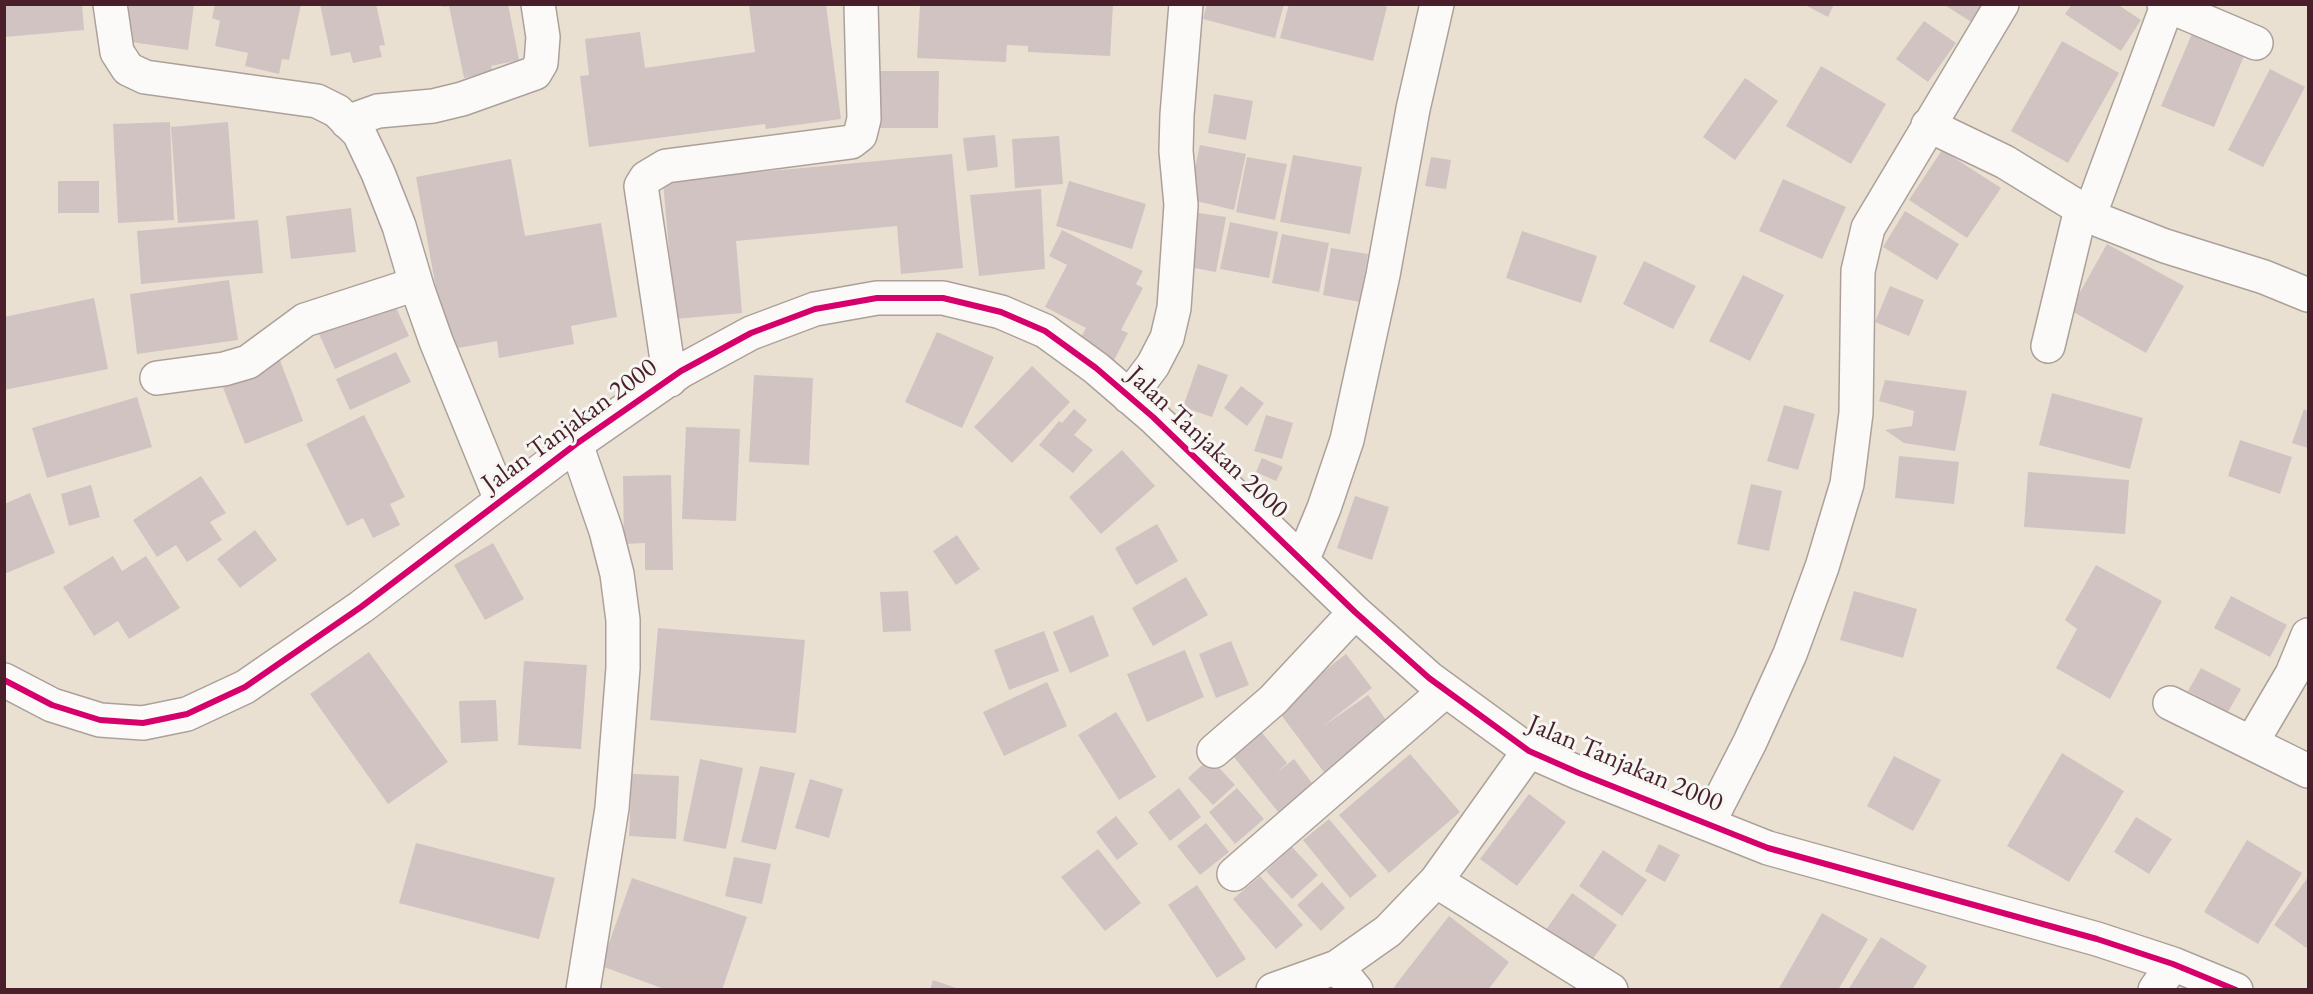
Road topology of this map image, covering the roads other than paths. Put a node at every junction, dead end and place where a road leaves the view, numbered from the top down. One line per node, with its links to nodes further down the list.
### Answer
1 (110, 4): 9 (street)
2 (538, 4): 9 (street)
3 (861, 4): 16 (street)
4 (1186, 4): 17 (street)
5 (1437, 4): 20 (street)
6 (2002, 4): 10 (street)
7 (2166, 5): 8 (street); 11 (street)
8 (2256, 43)
9 (347, 122): 12 (street)
10 (1928, 125): 11 (street); 30 (street)
11 (2086, 211): 13 (street); 14 (street)
12 (416, 284): 15 (street); 19 (street)
13 (2308, 295)
14 (2048, 346)
15 (157, 378)
16 (670, 380): 17 (street, Jalan Tanjakan 2000); 18 (street, Jalan Tanjakan 2000)
17 (1129, 397): 20 (street, Jalan Tanjakan 2000)
18 (576, 444): 19 (street, Jalan Tanjakan 2000); 35 (street)
19 (501, 500): 23 (street, Jalan Tanjakan 2000)
20 (1302, 561): 21 (street, Jalan Tanjakan 2000)
21 (1355, 612): 24 (street, Jalan Tanjakan 2000); 27 (street)
22 (2308, 635): 26 (street)
23 (4, 680)
24 (1445, 691): 28 (street, Jalan Tanjakan 2000); 31 (street)
25 (2170, 703): 26 (street)
26 (2252, 742): 29 (street)
27 (1214, 751)
28 (1529, 751): 30 (street, Jalan Tanjakan 2000); 32 (street)
29 (2308, 771)
30 (1708, 824): 33 (street, Jalan Tanjakan 2000)
31 (1234, 874)
32 (1436, 880): 34 (street); 37 (street)
33 (2164, 977): 38 (street, Jalan Tanjakan 2000)
34 (1347, 978): 36 (street)
35 (583, 990)
36 (1273, 990)
37 (1611, 990)
38 (2236, 990)

